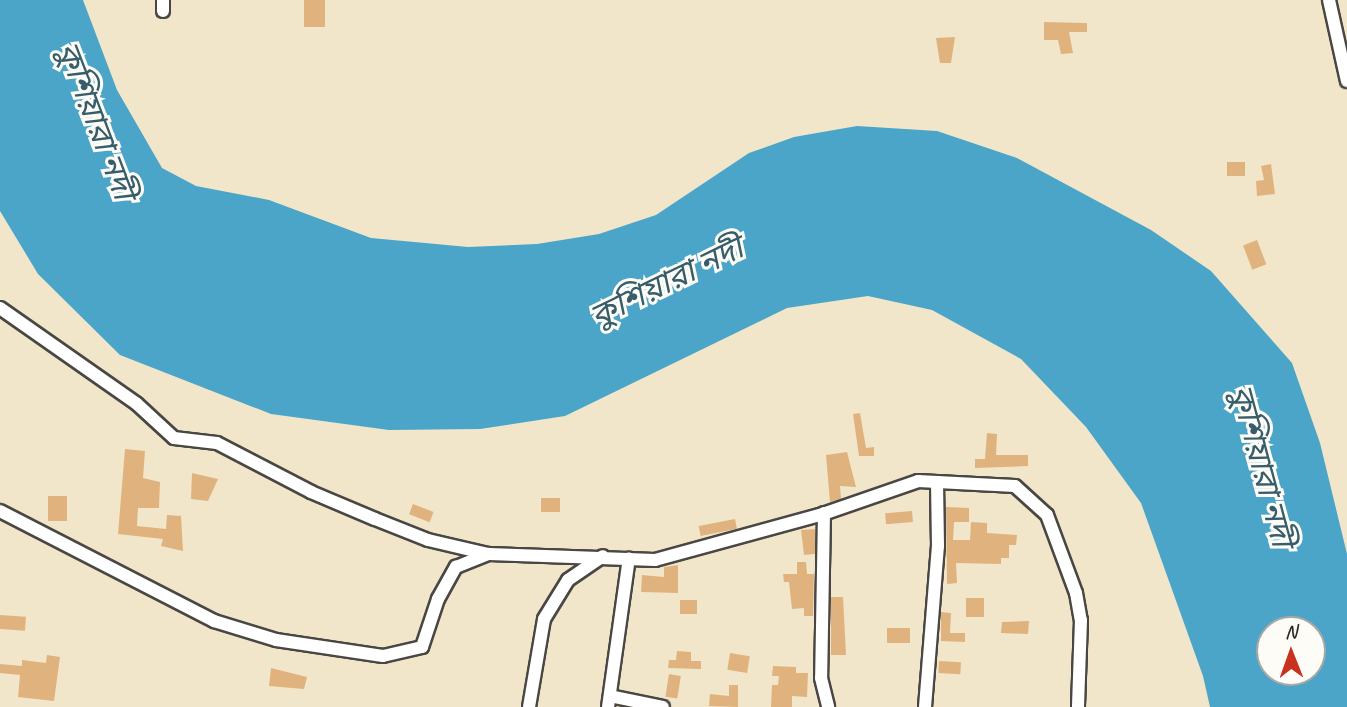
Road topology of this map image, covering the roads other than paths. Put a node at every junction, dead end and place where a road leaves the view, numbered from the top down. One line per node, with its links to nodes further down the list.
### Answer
1 (1329, 0): 2 (street)
2 (1347, 81)
3 (0, 307): 7 (street)
4 (937, 483): 6 (street); 14 (street); 15 (street)
5 (0, 511): 7 (street)
6 (824, 513): 9 (street); 13 (street)
7 (489, 554): 8 (street)
8 (603, 556): 9 (street); 11 (street)
9 (629, 558): 10 (street)
10 (609, 701): 12 (street)
11 (529, 707)
12 (663, 707)
13 (828, 707)
14 (925, 707)
15 (1078, 707)

